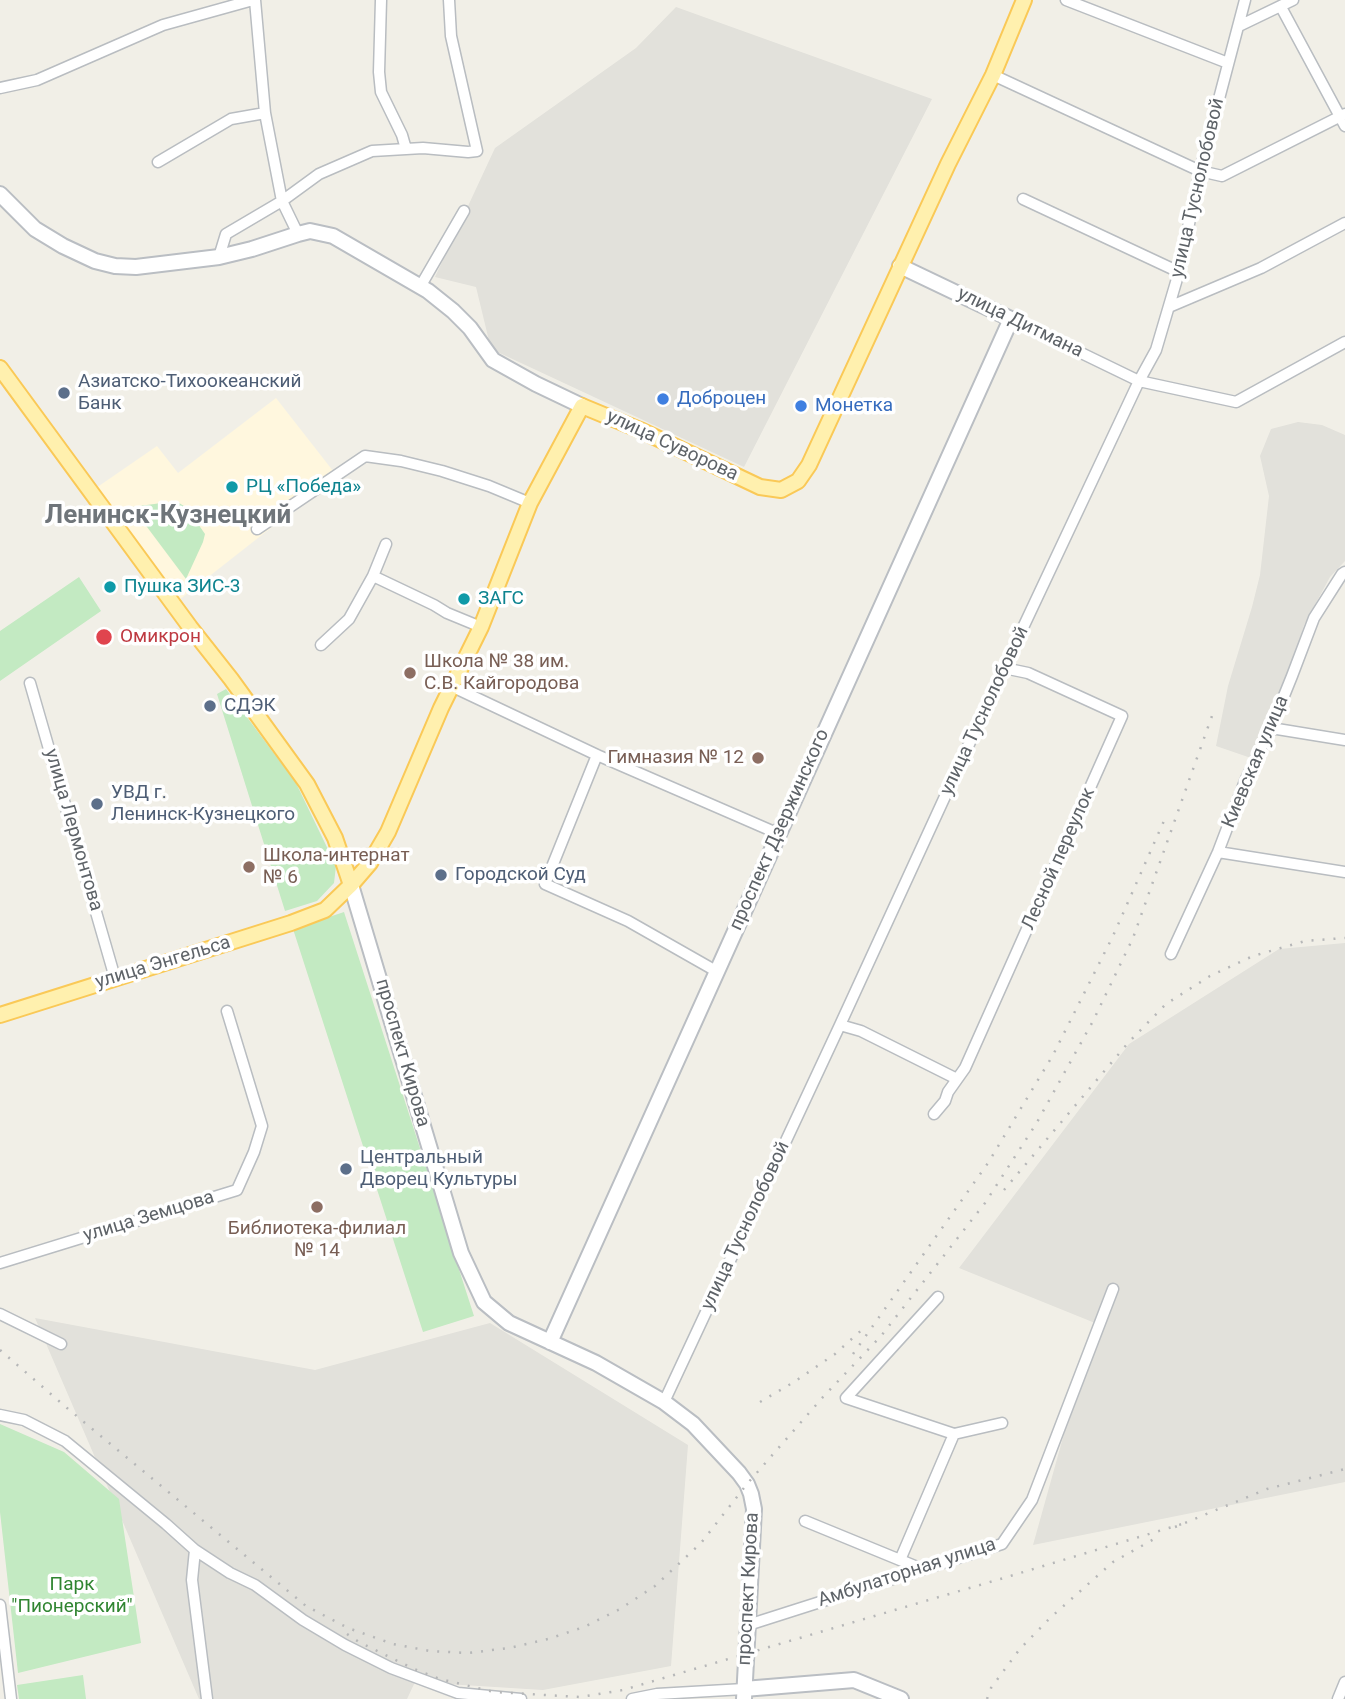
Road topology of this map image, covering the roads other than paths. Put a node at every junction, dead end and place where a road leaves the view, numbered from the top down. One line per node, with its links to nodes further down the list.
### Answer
1 (254, 0): 12 (street); 13 (street)
2 (381, 0): 15 (street)
3 (449, 0): 15 (street)
4 (1024, 0): 11 (main road, улица Суворова)
5 (1066, 0): 10 (street)
6 (1245, 0): 9 (street, улица Туснолобовой)
7 (1293, 0): 8 (street)
8 (1281, 7): 9 (street); 14 (street)
9 (1239, 26): 10 (street, улица Туснолобовой)
10 (1228, 63): 17 (street, улица Туснолобовой)
11 (993, 75): 17 (street); 25 (main road, улица Суворова)
12 (0, 88)
13 (265, 113): 16 (street); 20 (street)
14 (1343, 119): 17 (street)
15 (406, 149): 20 (street)
16 (158, 162)
17 (1200, 171): 26 (street, улица Туснолобовой)
18 (0, 194): 24 (street)
19 (1023, 199): 26 (street)
20 (282, 201): 23 (street); 24 (street)
21 (464, 211): 27 (street)
22 (1345, 223): 28 (street)
23 (298, 233): 24 (street); 27 (street)
24 (219, 257)
25 (900, 266): 29 (street, улица Дитмана); 33 (main road, улица Суворова)
26 (1179, 272): 28 (street, улица Туснолобовой)
27 (421, 287): 33 (street)
28 (1169, 307): 32 (street, улица Туснолобовой)
29 (1011, 319): 32 (street, улица Дитмана); 47 (street, проспект Дзержинского)
30 (1345, 342): 32 (street, улица Дитмана)
31 (0, 368): 50 (main road, проспект Кирова)
32 (1139, 381): 41 (street, улица Туснолобовой)
33 (582, 405): 34 (main road, улица Суворова)
34 (530, 503): 35 (street); 39 (main road, улица Суворова)
35 (257, 529)
36 (386, 544): 38 (street)
37 (1344, 574): 44 (street, Киевская улица)
38 (373, 576): 39 (street); 40 (street)
39 (481, 626): 43 (main road, улица Суворова)
40 (321, 645)
41 (1004, 668): 57 (street, улица Туснолобовой); 58 (street, Лесной переулок)
42 (30, 683): 54 (street, улица Лермонтова)
43 (451, 687): 46 (street); 50 (main road, улица Суворова)
44 (1271, 728): 45 (street); 48 (street, Киевская улица)
45 (1345, 740)
46 (597, 755): 47 (street); 53 (street)
47 (779, 834): 53 (street, проспект Дзержинского)
48 (1218, 852): 49 (street); 52 (street, Киевская улица)
49 (1345, 872)
50 (351, 885): 51 (main road, улица Суворова); 64 (street, проспект Кирова)
51 (326, 910): 54 (main road, улица Энгельса)
52 (1171, 954)
53 (716, 971): 64 (street, проспект Дзержинского)
54 (115, 978): 56 (main road, улица Энгельса)
55 (227, 1011): 60 (street, улица Земцова)
56 (0, 1015)
57 (840, 1025): 58 (street); 66 (street, улица Туснолобовой)
58 (957, 1079): 59 (street, Лесной переулок)
59 (934, 1114)
60 (0, 1263)
61 (1113, 1289): 73 (street, Амбулаторная улица)
62 (937, 1297): 69 (street)
63 (0, 1314): 65 (street)
64 (550, 1342): 66 (street, проспект Кирова)
65 (61, 1344)
66 (664, 1402): 75 (street, проспект Кирова)
67 (0, 1415): 71 (street)
68 (1002, 1423): 69 (street)
69 (954, 1434): 72 (street)
70 (806, 1521): 72 (street)
71 (195, 1550): 79 (street); 80 (street)
72 (900, 1560): 73 (street)
73 (922, 1569): 75 (street, Амбулаторная улица)
74 (0, 1605): 78 (street)
75 (748, 1625): 77 (street, проспект Кирова)
76 (1345, 1682): 83 (street)
77 (744, 1694): 81 (street); 82 (street)
78 (11, 1699)
79 (206, 1699)
80 (521, 1699)
81 (635, 1699)
82 (901, 1699)
83 (1338, 1699)

